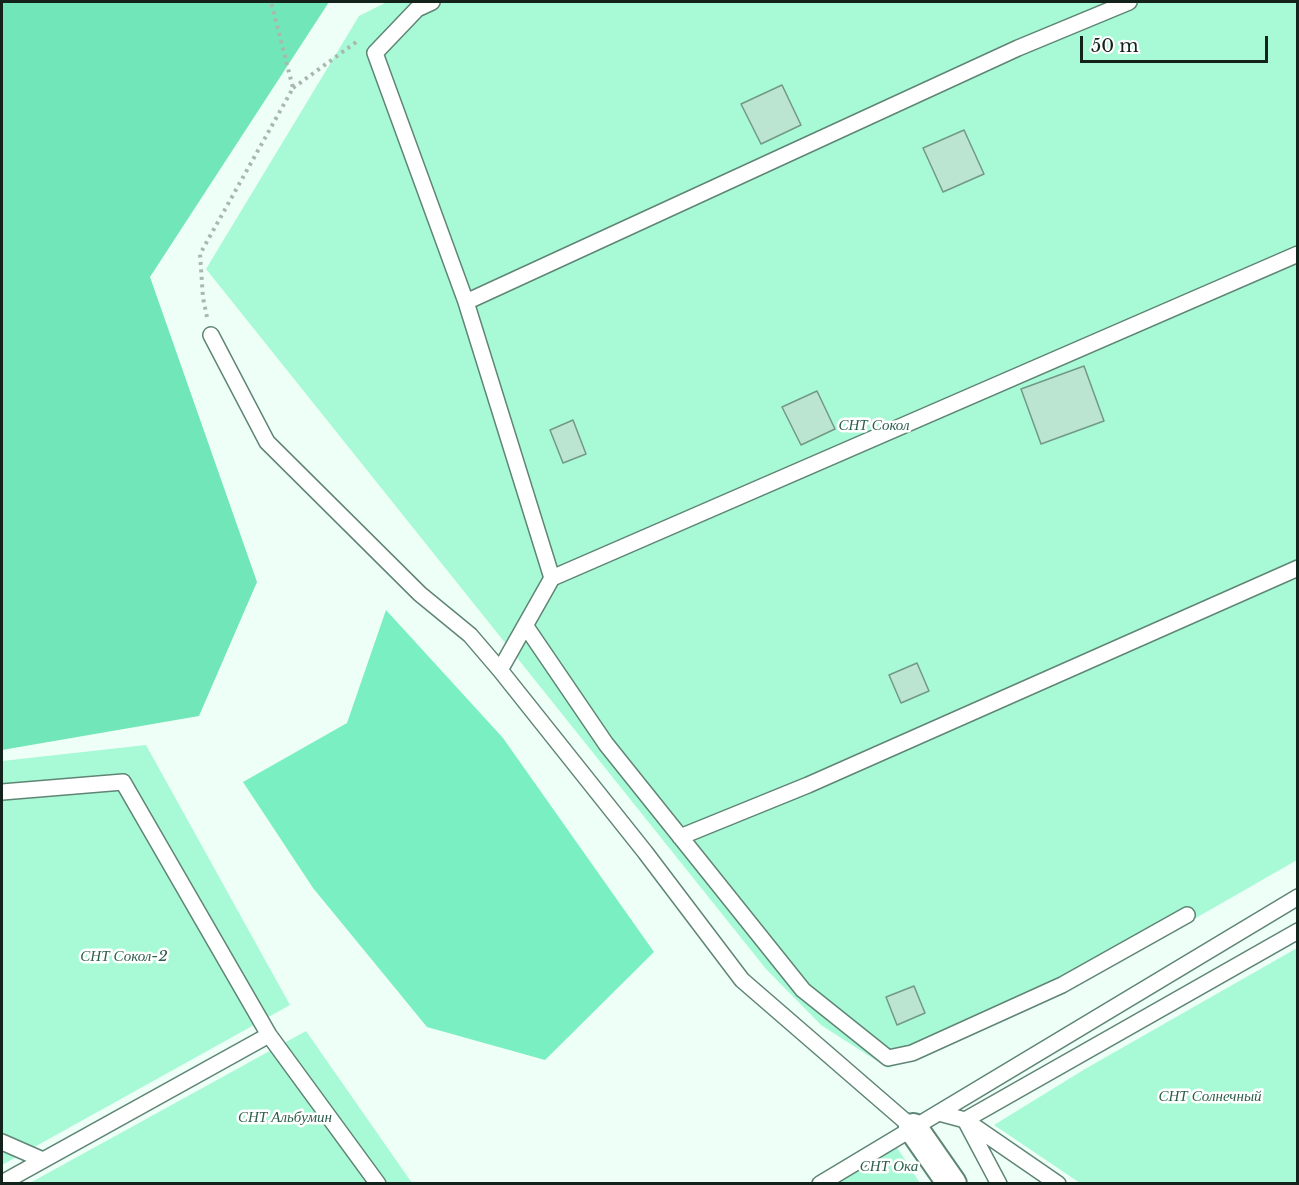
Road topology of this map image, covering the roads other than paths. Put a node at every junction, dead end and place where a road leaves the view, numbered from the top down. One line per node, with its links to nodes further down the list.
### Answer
1 (432, 2): 4 (lane)
2 (1129, 2): 4 (lane)
3 (1298, 254): 7 (lane)
4 (466, 302): 7 (lane)
5 (211, 335): 9 (lane)
6 (1298, 568): 11 (lane)
7 (552, 578): 8 (lane)
8 (526, 628): 9 (lane); 11 (lane)
9 (500, 670): 18 (lane)
10 (2, 792): 15 (lane)
11 (680, 837): 13 (lane)
12 (1298, 897): 16 (lane)
13 (1187, 915)
14 (1298, 932): 17 (lane)
15 (269, 1035): 20 (lane); 22 (lane)
16 (939, 1113): 17 (lane); 18 (lane)
17 (965, 1120): 25 (lane); 26 (lane)
18 (913, 1128): 23 (lane); 24 (street)
19 (2, 1142): 20 (lane)
20 (43, 1160): 21 (lane)
21 (2, 1183)
22 (378, 1184)
23 (820, 1184)
24 (952, 1184)
25 (999, 1184)
26 (1058, 1184)

